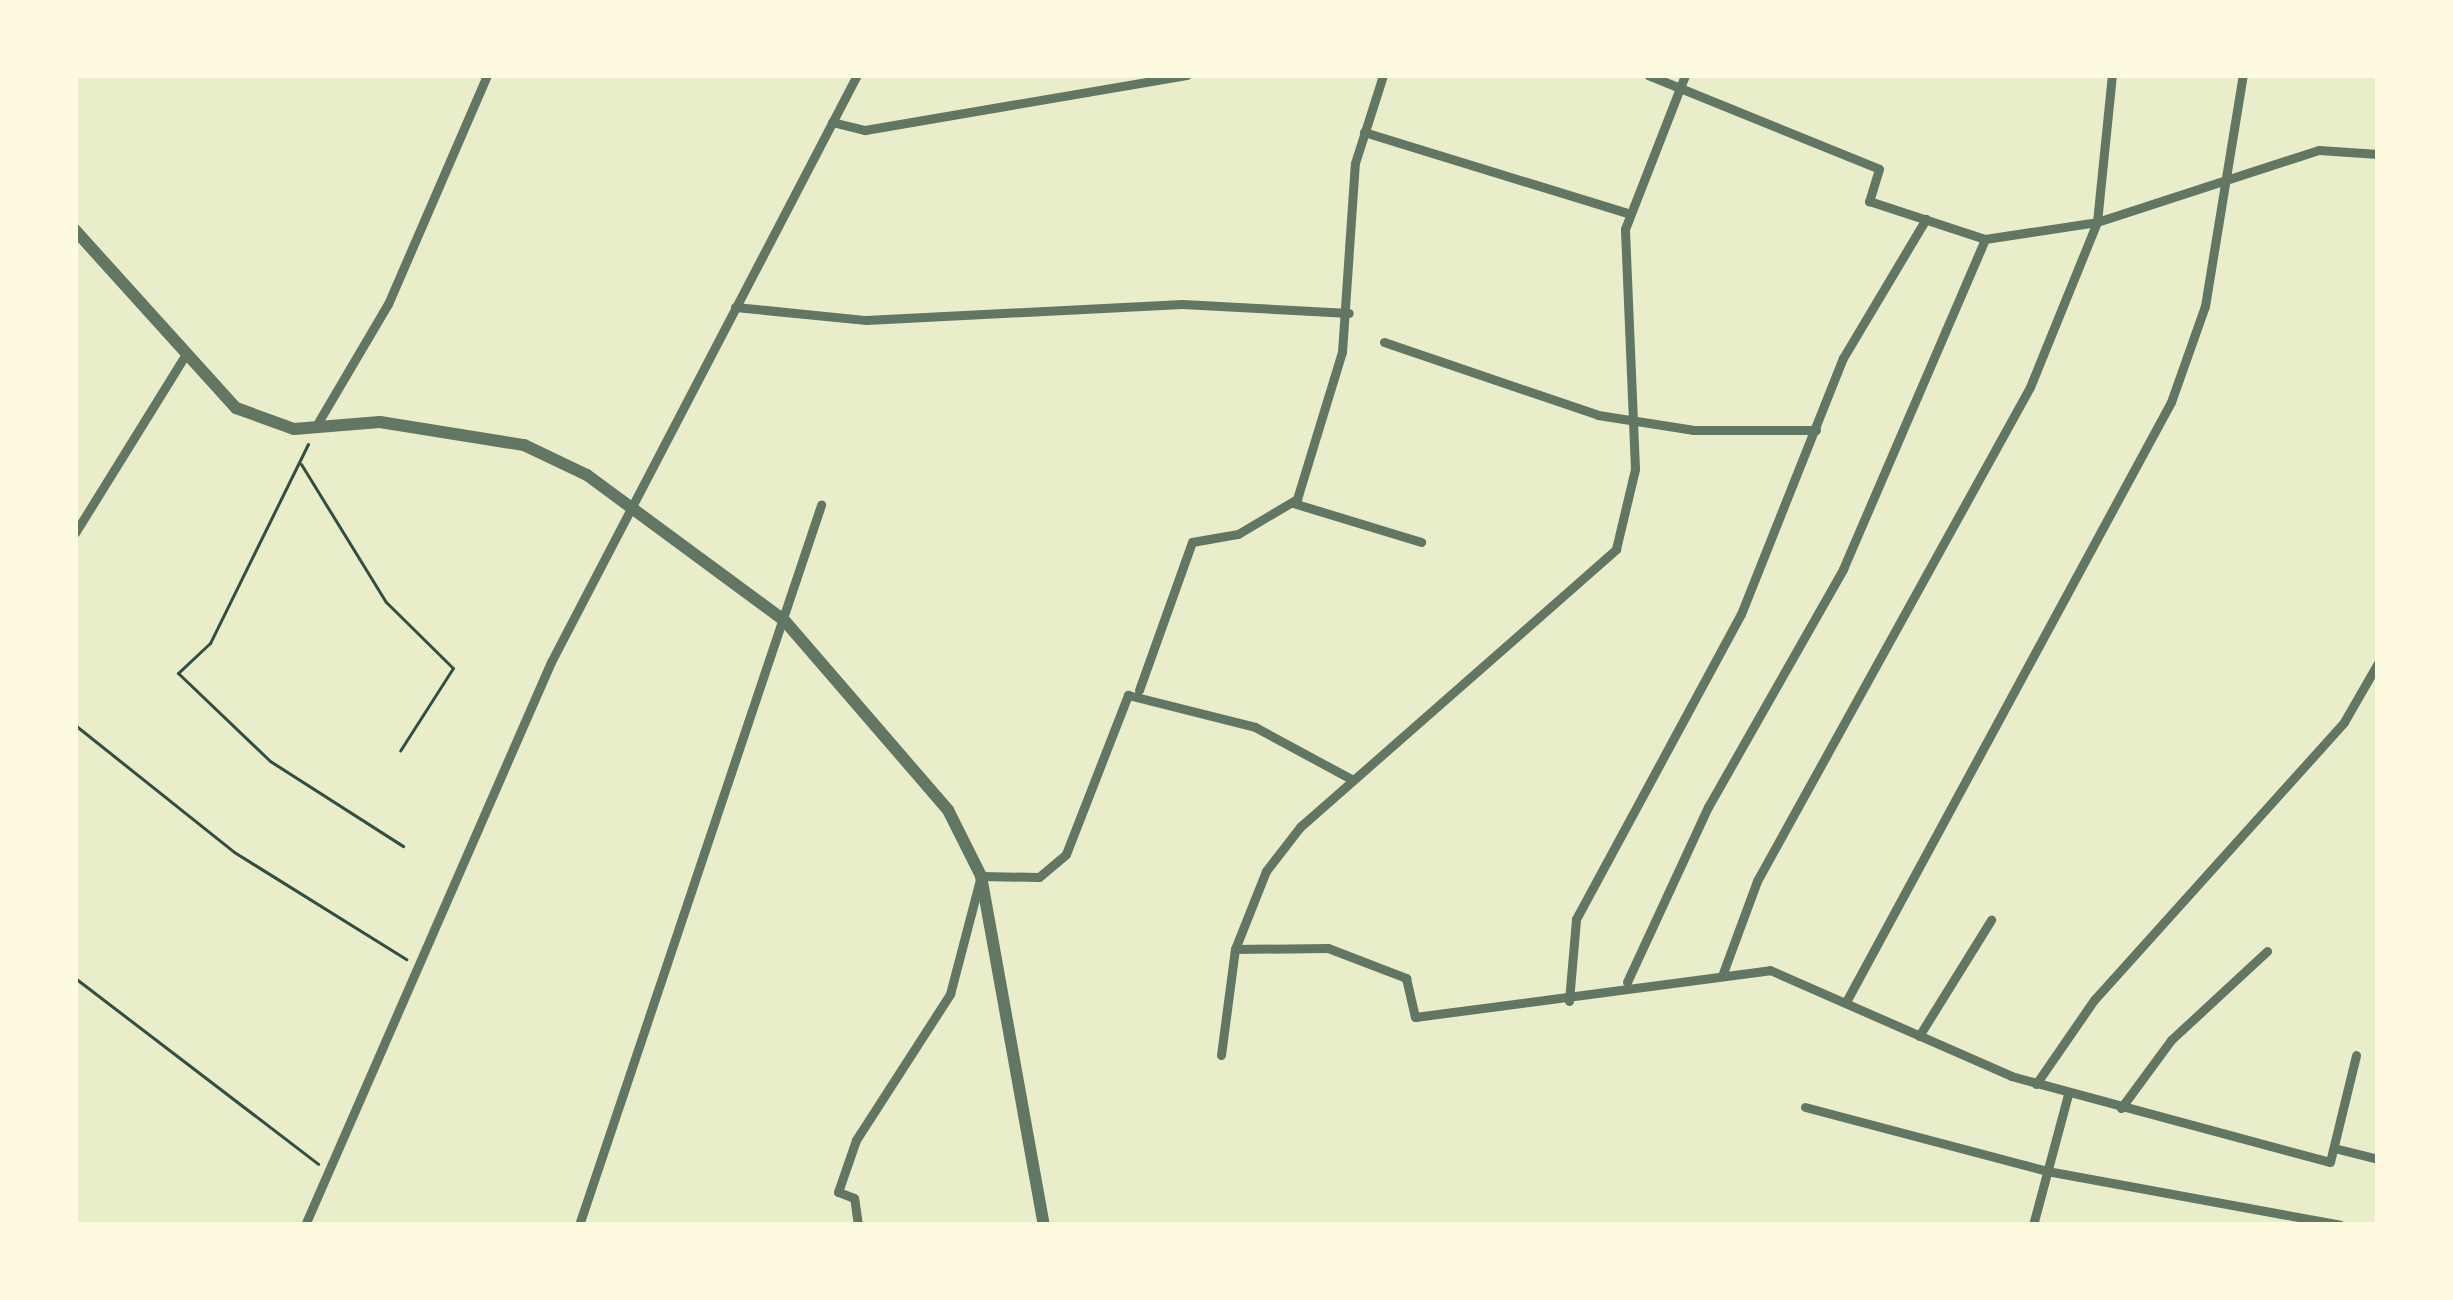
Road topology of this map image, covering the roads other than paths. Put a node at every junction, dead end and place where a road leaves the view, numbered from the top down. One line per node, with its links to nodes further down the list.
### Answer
1 (487, 75): 24 (street)
2 (857, 75): 10 (street)
3 (1186, 75): 10 (street)
4 (1383, 75): 11 (street)
5 (1648, 75): 9 (street)
6 (1685, 75): 9 (street)
7 (2112, 75): 16 (street)
8 (2243, 75): 13 (street)
9 (1678, 88): 14 (street); 15 (street)
10 (832, 122): 19 (street)
11 (1364, 132): 14 (street); 20 (street)
12 (2378, 154): 13 (street)
13 (2233, 177): 16 (street); 41 (street)
14 (1628, 213): 23 (street)
15 (1926, 219): 18 (street); 25 (street)
16 (2097, 222): 18 (street); 39 (street)
17 (75, 230): 22 (street)
18 (1985, 239): 40 (street)
19 (735, 307): 20 (street); 27 (street)
20 (1349, 313): 26 (street)
21 (1384, 342): 23 (street)
22 (186, 354): 24 (street); 29 (street)
23 (1629, 416): 25 (street); 34 (street)
24 (316, 426): 27 (street)
25 (1816, 430): 42 (street)
26 (1293, 503): 30 (street); 33 (street)
27 (628, 504): 31 (street); 53 (street)
28 (821, 505): 31 (street)
29 (75, 533)
30 (1421, 542)
31 (784, 620): 35 (street); 54 (street)
32 (2378, 663): 46 (street)
33 (1139, 690): 34 (street); 35 (street)
34 (1353, 780): 37 (street)
35 (980, 876): 55 (street); 56 (street)
36 (1991, 920): 43 (street)
37 (1235, 950): 42 (street); 44 (street)
38 (2266, 951): 49 (street)
39 (1723, 973): 40 (street); 41 (street)
40 (1627, 982): 42 (street)
41 (1847, 1000): 43 (street)
42 (1569, 1001)
43 (1919, 1036): 46 (street)
44 (1221, 1055)
45 (2356, 1055): 50 (street)
46 (2036, 1084): 47 (street)
47 (2068, 1094): 49 (street); 52 (street)
48 (1805, 1107): 52 (street)
49 (2121, 1108): 50 (street)
50 (2334, 1148): 51 (street)
51 (2378, 1159)
52 (2048, 1171): 57 (street); 58 (street)
53 (304, 1225)
54 (579, 1225)
55 (858, 1225)
56 (1044, 1225)
57 (2033, 1225)
58 (2341, 1225)

